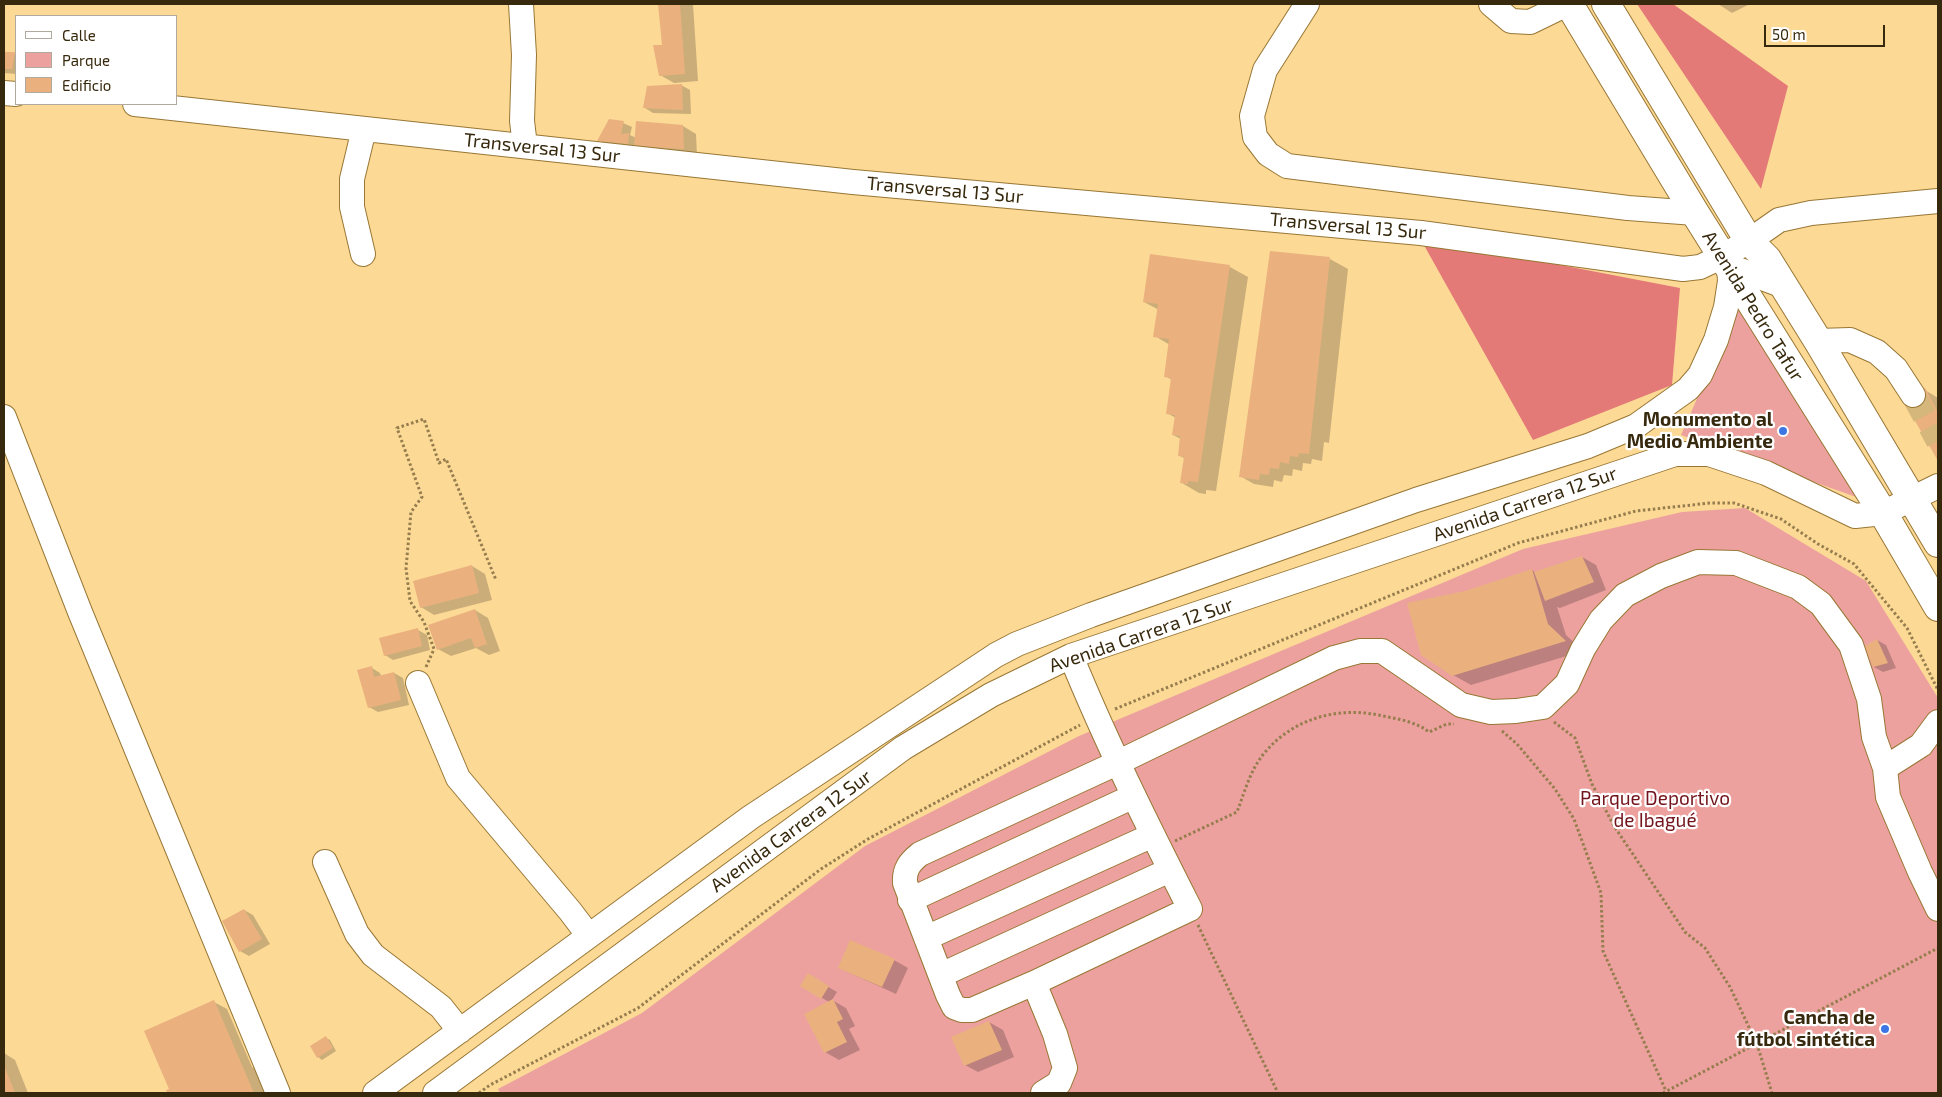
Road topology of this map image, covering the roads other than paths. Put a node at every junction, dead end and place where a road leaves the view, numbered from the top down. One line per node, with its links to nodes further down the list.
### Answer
1 (521, 4): 8 (street)
2 (1307, 4): 10 (street)
3 (1491, 4): 4 (street)
4 (1568, 4): 10 (main road, Avenida Pedro Tafur)
5 (1606, 4): 11 (main road, Avenida Pedro Tafur)
6 (144, 105): 7 (street, Transversal 13 Sur)
7 (364, 129): 8 (street, Transversal 13 Sur); 12 (street)
8 (525, 146): 13 (street, Transversal 13 Sur)
9 (1938, 201): 11 (street, Transversal 13 Sur)
10 (1695, 213): 13 (main road, Avenida Pedro Tafur)
11 (1749, 241): 13 (street, Transversal 13 Sur); 14 (main road, Avenida Pedro Tafur)
12 (363, 254)
13 (1726, 261): 14 (street); 20 (main road, Avenida Pedro Tafur); 34 (street, Avenida Carrera 12 Sur)
14 (1784, 286): 15 (main road, Avenida Pedro Tafur)
15 (1818, 341): 16 (street); 19 (main road, Avenida Pedro Tafur)
16 (1913, 395)
17 (4, 417): 39 (street)
18 (1938, 486): 19 (street, Avenida Carrera 12 Sur)
19 (1911, 498): 20 (street, Avenida Carrera 12 Sur); 21 (main road, Avenida Pedro Tafur)
20 (1883, 513): 22 (main road, Avenida Pedro Tafur); 23 (street, Avenida Carrera 12 Sur)
21 (1936, 534)
22 (1938, 607)
23 (1071, 656): 26 (street); 41 (street, Avenida Carrera 12 Sur)
24 (418, 683): 34 (street)
25 (1938, 722): 27 (street)
26 (1117, 763): 27 (street); 28 (street); 32 (street)
27 (1885, 768): 33 (street)
28 (1134, 796): 29 (street); 32 (street)
29 (1160, 840): 31 (street); 35 (street)
30 (325, 862): 38 (street)
31 (1170, 870): 36 (street); 37 (street)
32 (910, 900): 35 (street)
33 (1938, 909)
34 (589, 936): 38 (street, Avenida Carrera 12 Sur)
35 (926, 938): 36 (street)
36 (941, 975): 37 (street)
37 (1034, 983): 42 (street)
38 (460, 1031): 40 (street, Avenida Carrera 12 Sur)
39 (278, 1093)
40 (376, 1093)
41 (435, 1093)
42 (1043, 1093)

